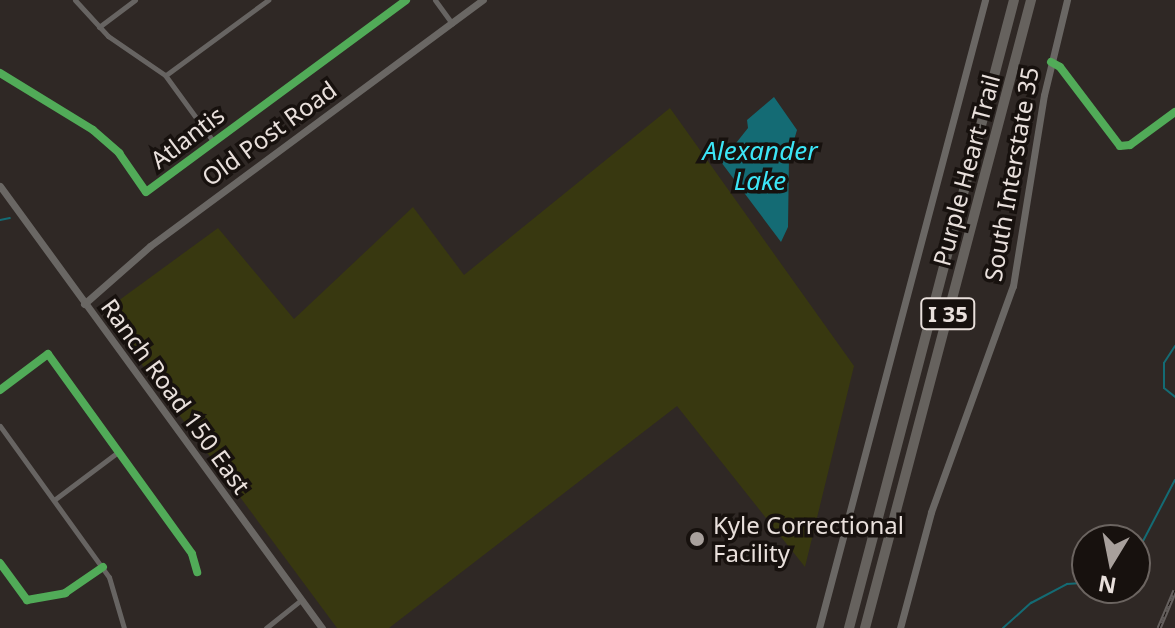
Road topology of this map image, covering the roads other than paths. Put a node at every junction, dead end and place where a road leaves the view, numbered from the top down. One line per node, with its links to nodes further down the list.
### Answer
1 (75, 0): 12 (street)
2 (135, 0): 12 (street)
3 (268, 0): 15 (street)
4 (406, 0): 17 (street, Atlantis)
5 (435, 0): 11 (street)
6 (483, 0): 11 (main road, Old Post Road)
7 (985, 0): 31 (main road)
8 (1014, 0): 32 (highway, Purple Heart Trail / I 35)
9 (1031, 0): 33 (highway, Purple Heart Trail / I 35)
10 (1067, 0): 13 (main road, South Interstate 35)
11 (452, 23): 19 (main road, Old Post Road)
12 (99, 27): 15 (street)
13 (1051, 62): 16 (street); 34 (main road, South Interstate 35)
14 (0, 73): 17 (street, Atlantis)
15 (165, 75): 17 (street)
16 (1175, 112)
17 (213, 141)
18 (0, 186): 19 (main road, Ranch Road 150 East)
19 (84, 304): 27 (main road, Ranch Road 150 East)
20 (0, 390): 22 (street)
21 (0, 426): 23 (street)
22 (118, 452): 23 (street); 26 (street)
23 (54, 500): 25 (street)
24 (0, 563): 25 (street)
25 (103, 567): 28 (street)
26 (197, 572)
27 (301, 600): 29 (street); 30 (main road, Ranch Road 150 East)
28 (124, 628)
29 (266, 628)
30 (322, 628)
31 (819, 628)
32 (849, 628)
33 (865, 628)
34 (900, 628)

